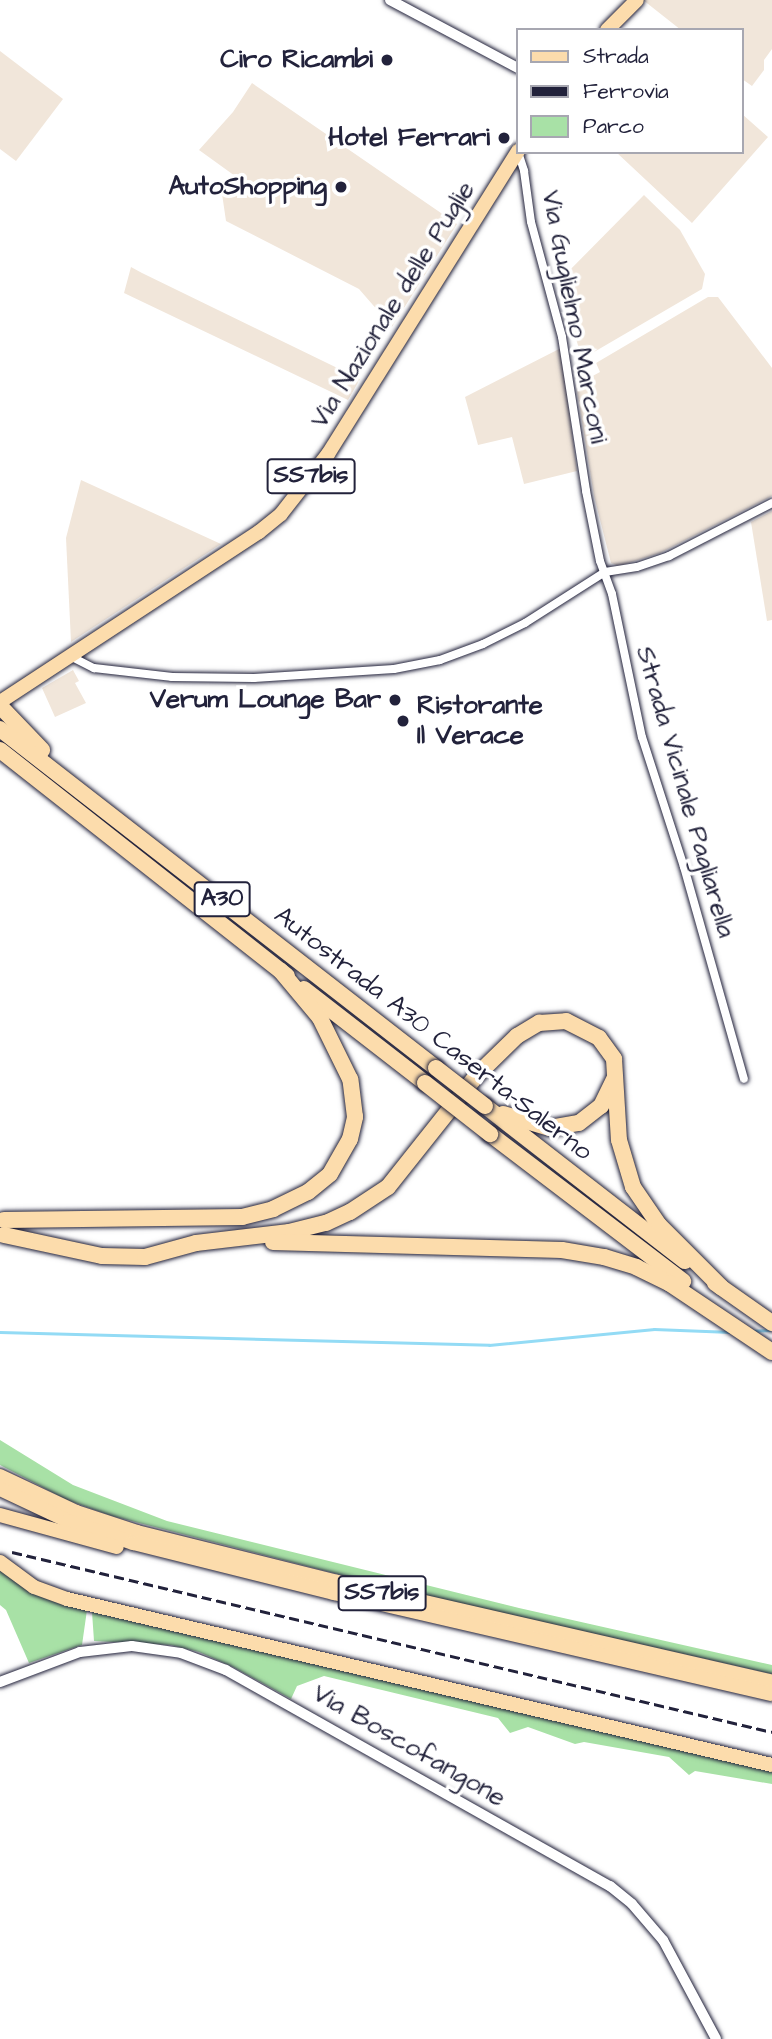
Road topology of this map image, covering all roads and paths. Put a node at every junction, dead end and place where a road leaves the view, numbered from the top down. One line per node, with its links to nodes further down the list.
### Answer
1 (390, 0): 4 (street)
2 (637, 0): 3 (main road)
3 (609, 28)
4 (516, 67)
5 (516, 154): 9 (main road, Via Nazionale delle Puglie / SS7bis)
6 (519, 154): 8 (street, Via Guglielmo Marconi)
7 (772, 503): 8 (street)
8 (605, 572): 9 (street); 15 (street, Strada Vicinale Pagliarella)
9 (70, 656): 10 (main road, Via Nazionale delle Puglie / SS7bis)
10 (0, 704): 11 (highway, Autostrada A30 Caserta-Salerno)
11 (6, 727): 16 (highway, Autostrada A30 Caserta-Salerno / A30, bridge)
12 (0, 750): 13 (highway, Autostrada A30 Caserta-Salerno / A30)
13 (280, 971): 17 (highway); 22 (highway, Autostrada A30 Caserta-Salerno / A30, bridge)
14 (616, 1073): 16 (highway); 19 (highway); 21 (highway)
15 (744, 1079)
16 (485, 1107): 21 (highway, Autostrada A30 Caserta-Salerno / A30)
17 (199, 1220): 18 (highway); 19 (highway)
18 (1, 1228): 20 (highway)
19 (269, 1234): 20 (highway)
20 (233, 1239): 22 (highway)
21 (722, 1287): 23 (highway, Autostrada A30 Caserta-Salerno / A30)
22 (715, 1309): 24 (highway)
23 (772, 1323)
24 (769, 1348)
25 (0, 1476): 31 (main road, SS7bis)
26 (0, 1489): 29 (main road, SS7bis)
27 (0, 1515): 29 (main road)
28 (0, 1562): 33 (main road)
29 (270, 1577): 32 (main road, SS7bis)
30 (0, 1682): 34 (street, Via Boscofangone)
31 (772, 1682)
32 (772, 1694)
33 (772, 1765)
34 (716, 2039)

